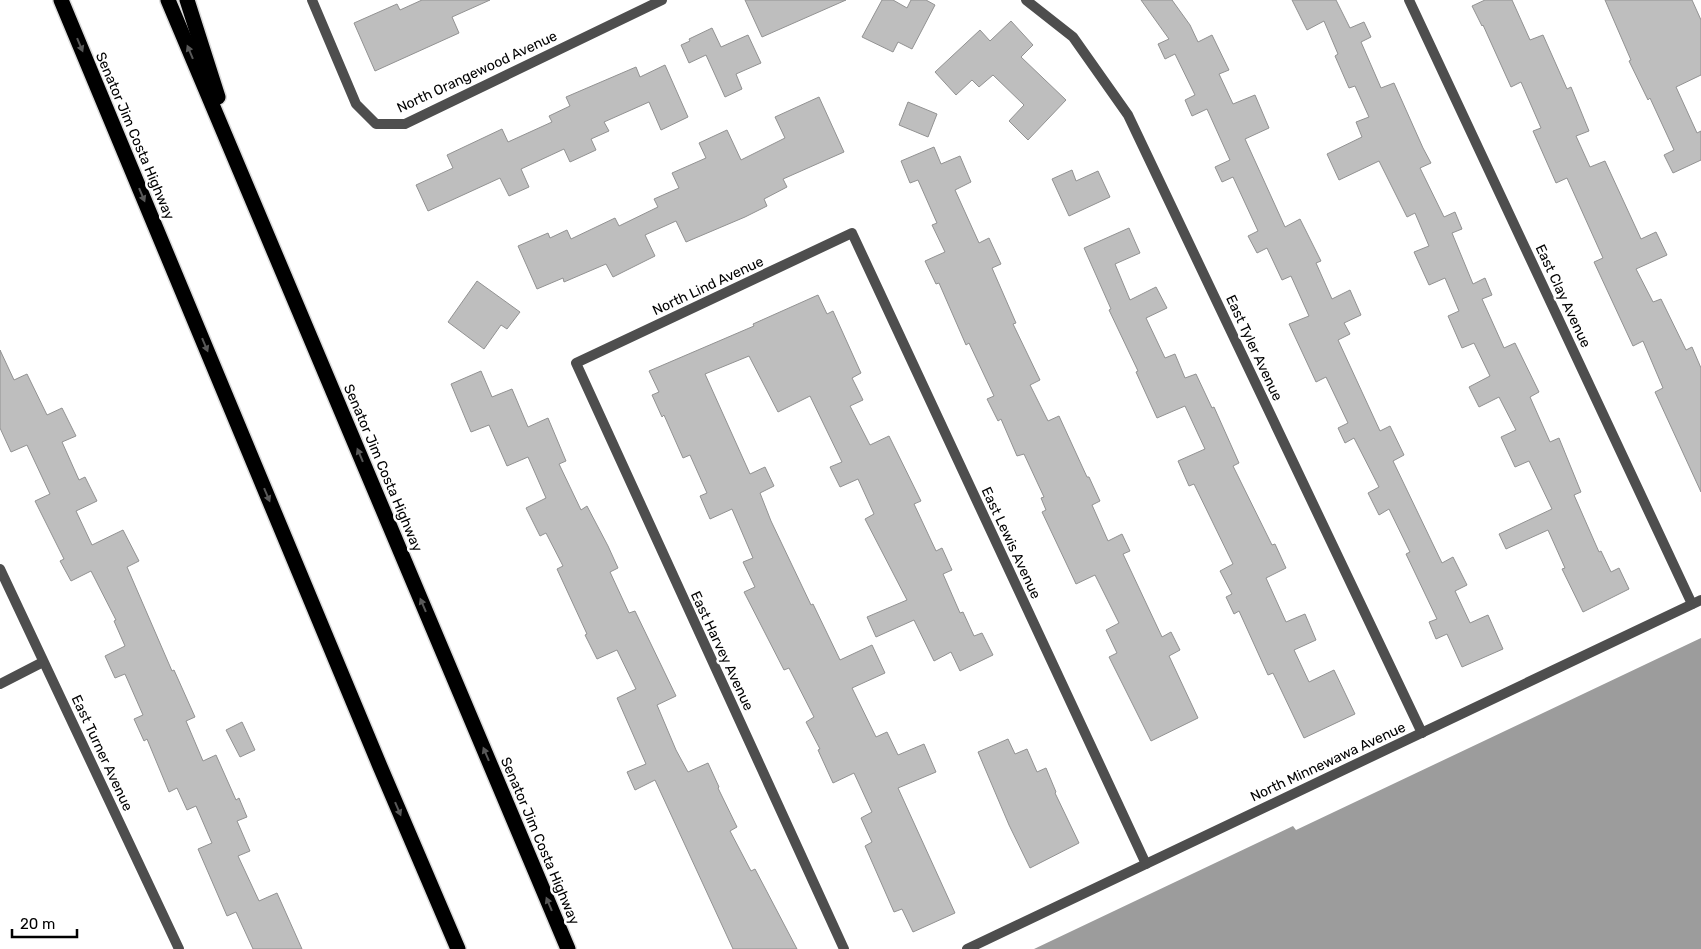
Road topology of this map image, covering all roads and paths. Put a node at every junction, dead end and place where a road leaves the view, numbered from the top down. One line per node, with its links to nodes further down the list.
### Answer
1 (61, 0): 18 (highway, Senator Jim Costa Highway, one-way to 18)
2 (168, 0): 8 (highway, Senator Jim Costa Highway, one-way to 2)
3 (187, 0): 8 (highway)
4 (312, 0): 5 (street, North Orangewood Avenue)
5 (662, 0)
6 (1026, 0): 15 (street, East Tyler Avenue)
7 (1409, 0): 12 (street, East Clay Avenue)
8 (250, 194): 19 (highway, Senator Jim Costa Highway, one-way to 8)
9 (852, 233): 10 (street, North Lind Avenue); 16 (street, East Lewis Avenue)
10 (576, 364): 20 (street, East Harvey Avenue)
11 (0, 569): 13 (street, East Turner Avenue)
12 (1697, 602): 15 (street, North Minnewawa Avenue)
13 (44, 662): 14 (street); 17 (street, East Turner Avenue)
14 (0, 684)
15 (1422, 733): 16 (street, North Minnewawa Avenue)
16 (1146, 864): 21 (street, North Minnewawa Avenue)
17 (179, 949)
18 (458, 949)
19 (568, 949)
20 (844, 949)
21 (967, 949)

